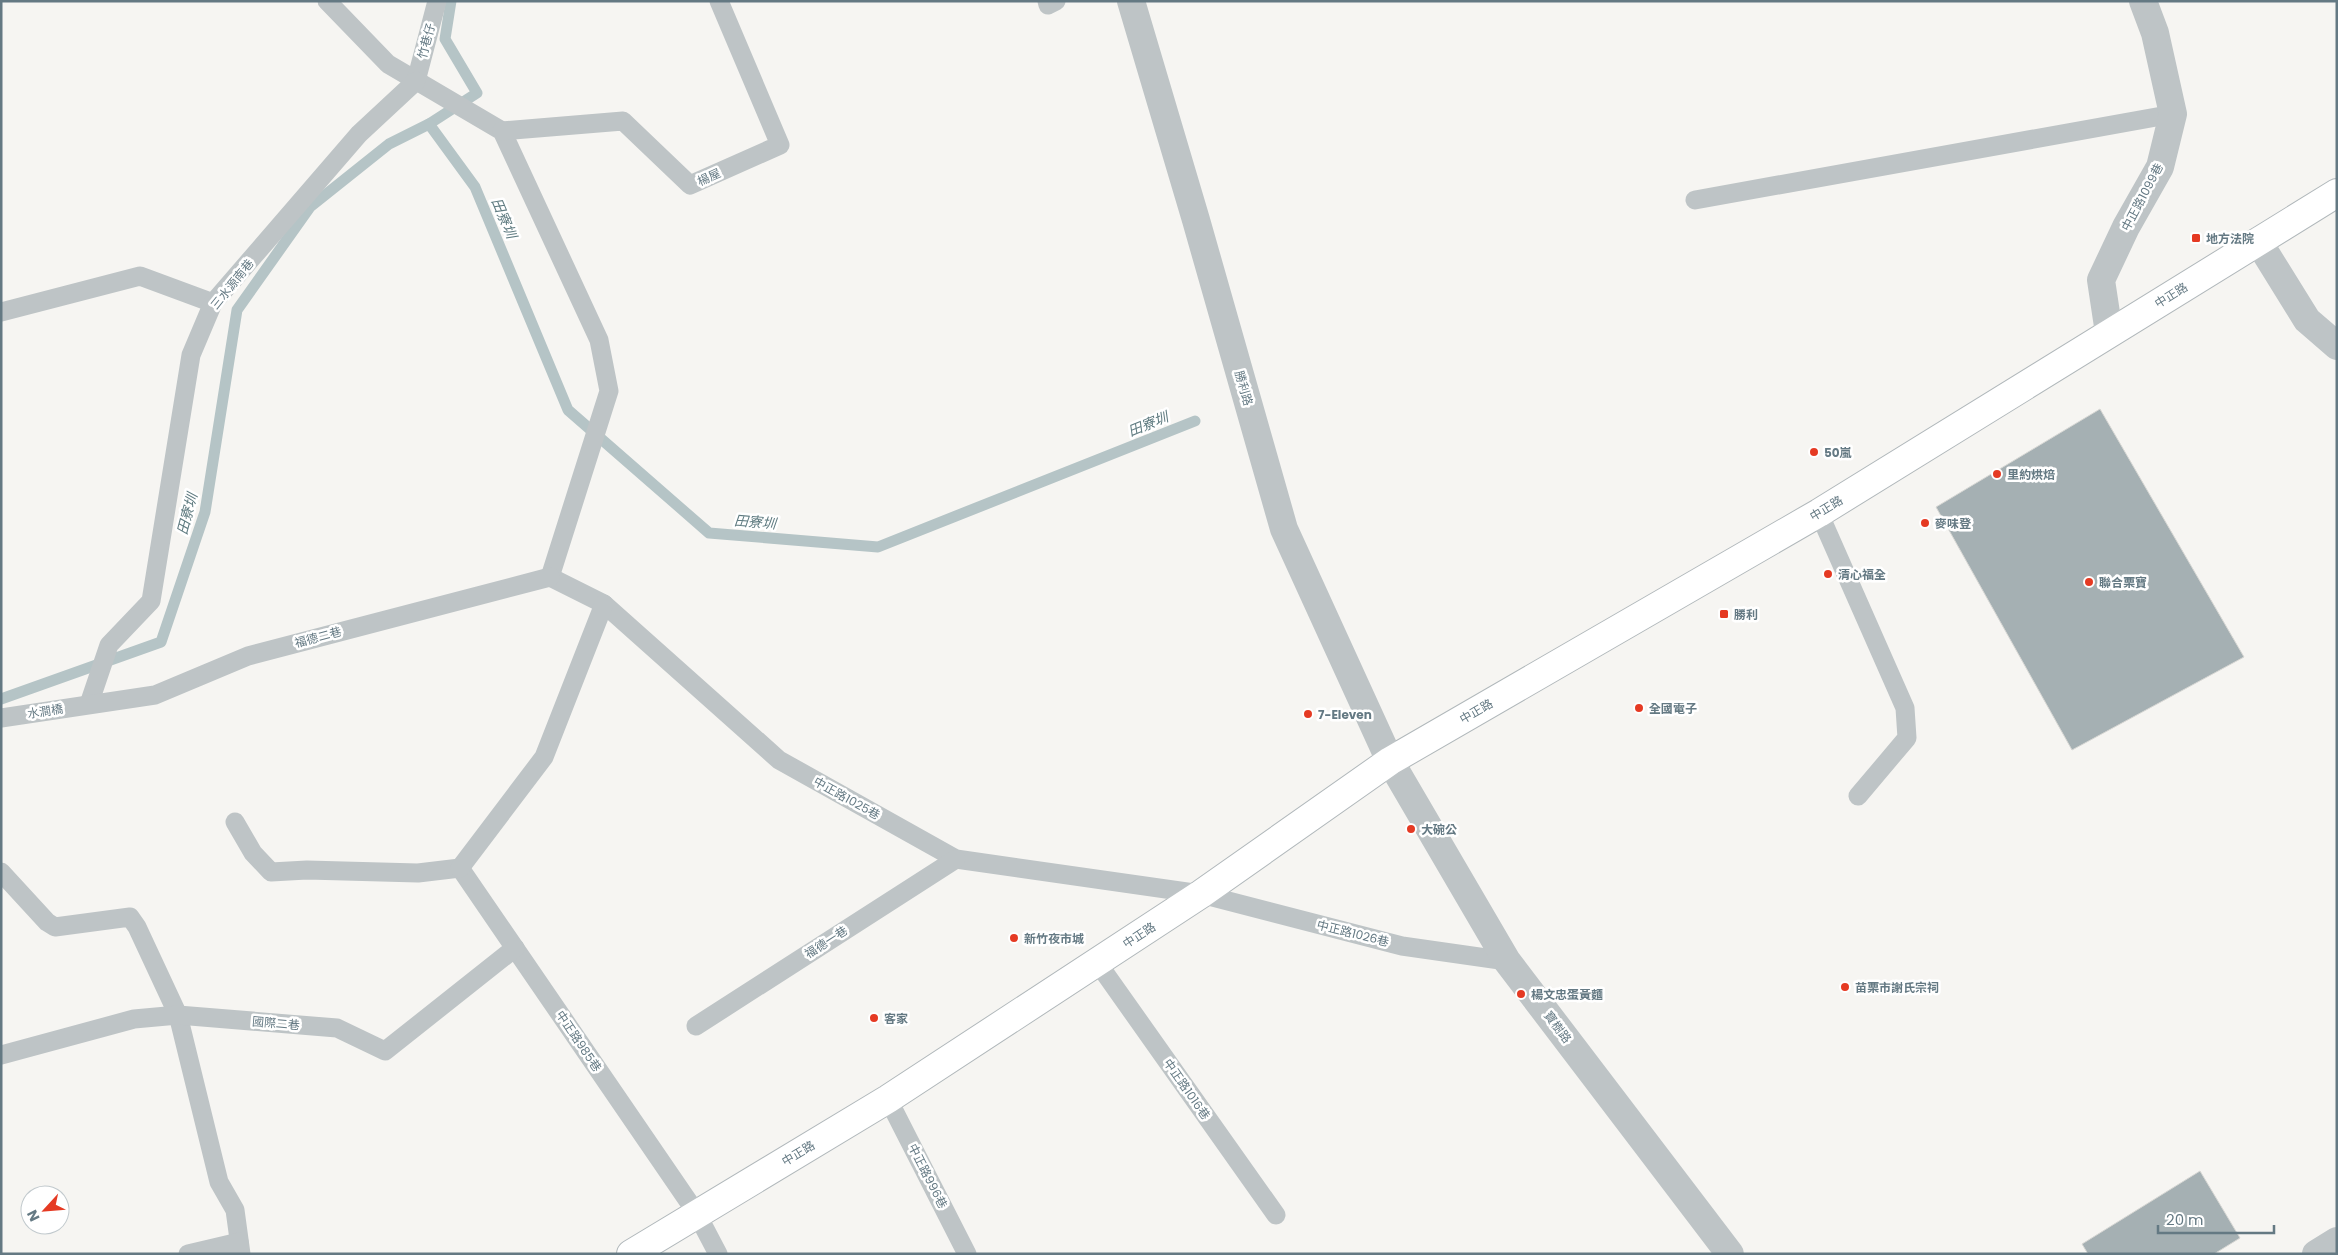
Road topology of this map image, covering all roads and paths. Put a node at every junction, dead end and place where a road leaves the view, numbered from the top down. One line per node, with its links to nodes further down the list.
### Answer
1 (327, 1): 8 (lane)
2 (437, 1): 8 (lane, 竹巷仔)
3 (719, 1): 10 (lane, 楊屋)
4 (1047, 1): 5 (lane)
5 (1056, 1)
6 (1131, 1): 23 (street, 勝利路)
7 (2143, 1): 9 (street, 中正路1099巷)
8 (416, 82): 10 (lane); 14 (lane, 三水源南巷)
9 (2173, 114): 12 (lane); 16 (street, 中正路1099巷)
10 (502, 131): 19 (lane)
11 (2337, 193): 13 (street, 中正路)
12 (1695, 200)
13 (2258, 241): 16 (street, 中正路); 17 (street)
14 (213, 303): 15 (lane); 21 (lane, 三水源南巷)
15 (1, 312)
16 (2109, 333): 18 (street, 中正路)
17 (2337, 346)
18 (1819, 513): 23 (street, 中正路); 24 (lane)
19 (550, 577): 20 (lane, 中正路1025巷); 21 (lane, 福德二巷)
20 (604, 604): 26 (lane, 中正路1025巷); 27 (lane)
21 (89, 704): 22 (lane, 水澗橋)
22 (1, 718)
23 (1390, 761): 29 (street, 中正路); 31 (street, 寶樹路)
24 (1858, 796)
25 (235, 822): 27 (lane)
26 (956, 859): 29 (lane, 中正路1025巷); 34 (lane, 福德一巷)
27 (460, 868): 30 (lane, 中正路985巷)
28 (1, 872): 33 (lane)
29 (1201, 894): 31 (lane, 中正路1026巷); 32 (street, 中正路)
30 (515, 948): 33 (lane, 國際二巷); 37 (lane, 中正路985巷)
31 (1507, 961): 45 (street, 寶樹路)
32 (1097, 962): 36 (street, 中正路); 38 (lane, 中正路1016巷)
33 (178, 1015): 35 (lane, 國際二巷); 40 (lane)
34 (696, 1026)
35 (1, 1055)
36 (888, 1099): 37 (street, 中正路); 44 (lane, 中正路996巷)
37 (697, 1214): 42 (street, 中正路); 43 (lane, 中正路985巷)
38 (1276, 1215)
39 (2337, 1241): 46 (street)
40 (240, 1248): 41 (lane)
41 (188, 1254)
42 (631, 1254)
43 (718, 1254)
44 (967, 1254)
45 (1730, 1254)
46 (2316, 1254)

